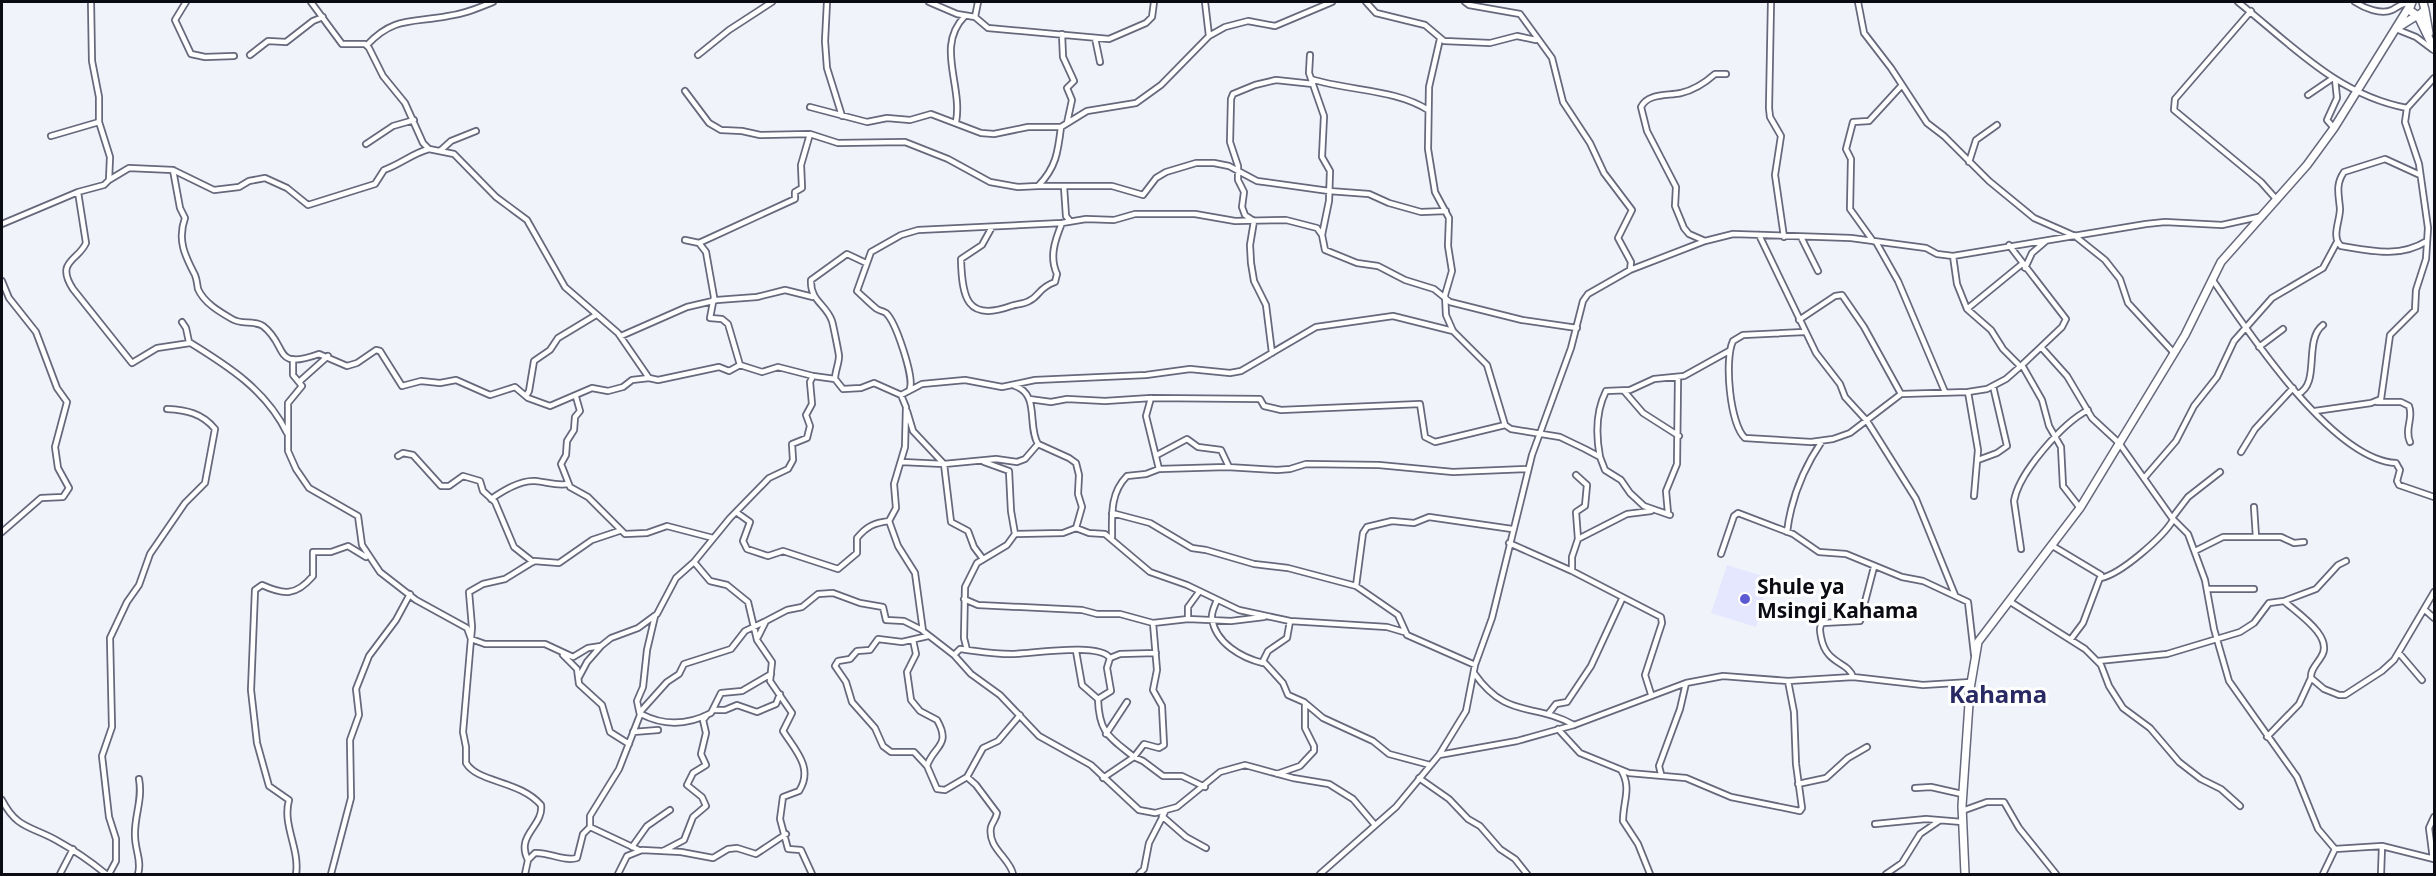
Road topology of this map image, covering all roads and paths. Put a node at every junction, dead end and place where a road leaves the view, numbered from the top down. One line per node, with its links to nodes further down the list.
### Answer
1 (91, 2): 52 (street)
2 (186, 2): 37 (street)
3 (311, 2): 23 (street)
4 (493, 2): 32 (street)
5 (772, 2): 35 (street)
6 (827, 2): 50 (street)
7 (929, 2): 21 (street)
8 (978, 2): 24 (street)
9 (1154, 2): 29 (street)
10 (1205, 2): 27 (street)
11 (1332, 2): 27 (street)
12 (1366, 2): 30 (street)
13 (1465, 2): 31 (street)
14 (1771, 2): 84 (street)
15 (1858, 2): 43 (street)
16 (2238, 2): 20 (street)
17 (2355, 2): 18 (street)
18 (2410, 4): 22 (main road); 25 (main road)
19 (2426, 5): 22 (main road); 28 (main road)
20 (2251, 11): 41 (street); 73 (street)
21 (965, 16): 24 (street); 53 (street)
22 (2417, 16): 25 (main road); 28 (main road)
23 (322, 17): 32 (street); 34 (street)
24 (975, 17): 26 (street)
25 (2396, 29): 33 (street); 45 (main road)
26 (1062, 34): 29 (street); 54 (street)
27 (1209, 36): 54 (street)
28 (2429, 36): 33 (main road)
29 (1095, 38): 38 (street)
30 (1440, 39): 31 (street); 49 (street)
31 (1536, 40): 97 (street)
32 (367, 45): 51 (street)
33 (2434, 50)
34 (250, 55)
35 (698, 55)
36 (1310, 55): 42 (street)
37 (234, 56)
38 (1100, 62)
39 (1726, 74): 87 (street)
40 (2434, 78): 48 (street)
41 (2334, 79): 45 (street); 46 (street); 57 (street)
42 (1312, 82): 49 (street); 66 (street); 71 (street)
43 (1902, 85): 64 (street); 88 (street)
44 (686, 91): 59 (street)
45 (2356, 93): 48 (street); 57 (main road)
46 (2308, 95)
47 (810, 107): 50 (street)
48 (2407, 108): 67 (street)
49 (1428, 110): 74 (street)
50 (842, 116): 53 (street)
51 (414, 120): 61 (street); 62 (street)
52 (99, 122): 60 (street); 68 (street)
53 (956, 122): 56 (street)
54 (1067, 123): 56 (street)
55 (1996, 125): 64 (street)
56 (1061, 127): 69 (street)
57 (2334, 128): 73 (main road)
58 (476, 131): 63 (street)
59 (810, 134): 69 (street); 92 (street)
60 (51, 135)
61 (366, 144)
62 (429, 149): 63 (street); 65 (street)
63 (440, 151): 105 (street)
64 (1969, 162): 83 (street)
65 (173, 170): 68 (street); 122 (street)
66 (1238, 172): 70 (street); 71 (street); 77 (street)
67 (2420, 175): 90 (street); 91 (street)
68 (110, 180): 72 (street)
69 (1038, 186): 70 (street)
70 (1064, 187): 76 (street)
71 (1329, 191): 74 (street); 81 (street)
72 (78, 192): 79 (street); 115 (street)
73 (2278, 200): 75 (main road)
74 (1446, 211): 102 (street)
75 (2263, 216): 83 (street); 99 (main road)
76 (1070, 221): 77 (street); 78 (street)
77 (1254, 221): 81 (street); 119 (street)
78 (1062, 223): 80 (street); 80 (street)
79 (2, 224)
80 (992, 227): 95 (street)
81 (1322, 235): 102 (street)
82 (1759, 235): 84 (street); 87 (street); 106 (street)
83 (2075, 236): 89 (street); 120 (street)
84 (1784, 237): 85 (street)
85 (1801, 237): 88 (street); 98 (street)
86 (685, 240): 92 (street)
87 (1705, 241): 97 (street)
88 (1875, 241): 94 (street); 135 (street)
89 (2046, 241): 93 (street); 96 (street)
90 (2427, 241): 91 (street); 144 (street)
91 (2337, 242): 110 (street)
92 (699, 243): 103 (street)
93 (2009, 245): 94 (street); 96 (street)
94 (1953, 256): 104 (street)
95 (866, 263): 101 (street); 132 (street)
96 (2024, 266): 104 (street); 116 (street)
97 (1630, 270): 109 (street)
98 (1818, 271)
99 (2212, 279): 110 (street); 120 (main road)
100 (2, 281): 187 (street)
101 (813, 297): 103 (street); 128 (street)
102 (1445, 299): 109 (street); 112 (street)
103 (713, 302): 114 (street); 123 (street)
104 (1967, 309): 124 (street)
105 (597, 315): 114 (street); 140 (street)
106 (1799, 320): 113 (street); 138 (street)
107 (182, 322): 115 (street)
108 (2323, 325): 139 (street)
109 (1577, 328): 151 (street)
110 (2246, 329): 117 (street); 172 (street)
111 (2283, 329): 117 (street)
112 (1453, 331): 119 (street); 150 (street)
113 (1804, 332): 118 (street); 149 (street)
114 (621, 336): 126 (street)
115 (190, 343): 152 (street)
116 (2041, 347): 124 (street); 147 (street)
117 (2259, 347): 133 (street)
118 (1730, 351): 127 (street); 155 (street)
119 (1272, 353): 130 (street)
120 (2174, 353): 157 (main road)
121 (328, 356): 122 (street); 129 (street); 140 (street)
122 (293, 359): 129 (street)
123 (740, 365): 125 (street); 126 (street)
124 (2021, 366): 131 (street); 154 (street)
125 (813, 376): 128 (street); 180 (street)
126 (649, 378): 141 (street)
127 (1678, 378): 134 (street); 153 (street)
128 (835, 379): 137 (street)
129 (299, 382): 152 (street)
130 (1013, 386): 132 (street); 143 (street)
131 (1993, 386): 136 (street); 163 (street)
132 (910, 388): 137 (street)
133 (2293, 388): 139 (street); 159 (street)
134 (1623, 391): 153 (street); 162 (street)
135 (1945, 392): 136 (street); 138 (street)
136 (1968, 392): 163 (street)
137 (901, 394): 145 (street)
138 (1901, 394): 149 (street)
139 (2298, 394): 148 (street)
140 (526, 396): 141 (street)
141 (576, 397): 173 (street)
142 (1151, 398): 143 (street); 150 (street); 160 (street)
143 (1029, 399): 158 (street)
144 (2378, 402): 148 (street); 156 (street)
145 (906, 408): 165 (street); 166 (street)
146 (167, 410): 314 (street)
147 (2088, 410): 154 (street); 157 (street)
148 (2315, 411): 175 (street)
149 (1867, 421): 155 (street); 214 (street)
150 (1505, 425): 151 (street)
151 (1539, 433): 162 (street); 169 (street)
152 (288, 435): 201 (street)
153 (1679, 436): 179 (street)
154 (2056, 438): 178 (street); 197 (street)
155 (1822, 441): 188 (street)
156 (2410, 441)
157 (2119, 443): 172 (street); 178 (main road)
158 (1038, 444): 164 (street); 184 (street)
159 (2241, 452)
160 (1157, 455): 167 (street); 168 (street)
161 (398, 456): 176 (street)
162 (1600, 457): 179 (street)
163 (1978, 460): 174 (street)
164 (979, 461): 166 (street); 189 (street)
165 (902, 462): 166 (street); 183 (street)
166 (944, 464): 200 (street)
167 (1229, 467): 168 (street); 169 (street)
168 (1159, 469): 181 (street)
169 (1528, 470): 185 (street)
170 (2220, 472): 182 (street)
171 (1576, 476): 193 (street)
172 (2145, 477): 182 (street)
173 (568, 484): 176 (street); 186 (street)
174 (1974, 496)
175 (2434, 497)
176 (491, 499): 202 (street)
177 (2254, 507): 191 (street)
178 (2080, 508): 196 (main road)
179 (1651, 511): 193 (street)
180 (736, 512): 183 (street); 192 (street)
181 (1112, 513): 190 (street); 208 (street)
182 (2173, 519): 198 (street); 207 (street)
183 (889, 521): 230 (street)
184 (1076, 528): 189 (street); 190 (street)
185 (1512, 529): 194 (street); 208 (street)
186 (619, 531): 192 (street); 202 (street)
187 (2, 532)
188 (1787, 532): 199 (street); 205 (street)
189 (1015, 534): 200 (street)
190 (1112, 537): 211 (street)
191 (2256, 537): 195 (street); 198 (street)
192 (713, 538): 204 (street)
193 (1578, 539): 206 (street)
194 (1509, 543): 206 (street); 249 (street)
195 (2304, 543)
196 (2051, 545): 207 (street); 218 (main road)
197 (2021, 549)
198 (2195, 551): 209 (street)
199 (1721, 554)
200 (983, 559): 215 (street)
201 (371, 561): 213 (street); 316 (street)
202 (533, 561): 233 (street)
203 (2346, 561): 219 (street)
204 (694, 562): 221 (street); 229 (street)
205 (1874, 567): 214 (street); 253 (street)
206 (1572, 571): 216 (street)
207 (2101, 578): 234 (street)
208 (1356, 586): 231 (street)
209 (2208, 589): 210 (street); 235 (street)
210 (2254, 589)
211 (1199, 592): 217 (street); 224 (street)
212 (2434, 592): 220 (street)
213 (410, 594): 233 (street); 317 (street)
214 (1955, 595): 244 (street)
215 (964, 599): 228 (street); 239 (street)
216 (1622, 599): 260 (street); 266 (street)
217 (1217, 600): 222 (street); 225 (street)
218 (2008, 600): 234 (street); 244 (main road)
219 (2284, 601): 235 (street); 254 (street)
220 (2425, 610): 223 (street); 243 (street)
221 (656, 614): 238 (street); 265 (street)
222 (1269, 616): 225 (street); 227 (street)
223 (2434, 618)
224 (1188, 619): 225 (street); 228 (street)
225 (1212, 619): 248 (street)
226 (766, 621): 229 (street); 230 (street); 236 (street)
227 (1290, 621): 231 (street); 248 (street)
228 (1153, 623): 242 (street)
229 (753, 626): 236 (street); 265 (street)
230 (922, 630): 232 (street)
231 (1404, 632): 249 (street)
232 (928, 636): 237 (street); 245 (street)
233 (471, 639): 241 (street); 312 (street)
234 (2071, 639): 247 (street)
235 (2217, 639): 247 (street); 274 (street)
236 (757, 640): 251 (street)
237 (913, 640): 280 (street); 280 (street)
238 (601, 646): 241 (street); 252 (street)
239 (967, 650): 240 (street); 245 (street)
240 (1076, 651): 246 (street); 261 (street)
241 (562, 653): 252 (street)
242 (1156, 653): 246 (street); 278 (street)
243 (2398, 653): 254 (street); 255 (street)
244 (1974, 654): 257 (main road)
245 (954, 655): 268 (street)
246 (1110, 658): 261 (street)
247 (2098, 661): 293 (street)
248 (1263, 663): 263 (street)
249 (1475, 665): 250 (street)
250 (1474, 673): 266 (street); 277 (street)
251 (771, 674): 259 (street); 264 (street)
252 (579, 677): 275 (street)
253 (1853, 677): 256 (street); 257 (street)
254 (2311, 678): 274 (street)
255 (2422, 680)
256 (1788, 681): 258 (street); 288 (street)
257 (1971, 682): 291 (main road)
258 (1686, 683): 260 (street); 283 (street)
259 (780, 694): 264 (street); 303 (street)
260 (1651, 694): 269 (street)
261 (1098, 699): 273 (street)
262 (1127, 702): 273 (street)
263 (1305, 703): 279 (street); 282 (street)
264 (713, 710): 267 (street)
265 (641, 713): 267 (street); 272 (street)
266 (1549, 713): 269 (street)
267 (707, 715): 310 (street)
268 (1020, 715): 284 (street); 285 (street)
269 (1574, 725): 270 (street)
270 (1558, 729): 277 (street); 281 (street)
271 (658, 730): 272 (street)
272 (633, 732): 275 (street)
273 (1106, 734): 278 (street)
274 (2267, 737): 308 (street)
275 (629, 744): 302 (street)
276 (1867, 747): 288 (street)
277 (1439, 755): 279 (street)
278 (1134, 758): 285 (street); 289 (street)
279 (1430, 765): 286 (street)
280 (927, 766): 284 (street)
281 (1621, 770): 283 (street); 325 (street)
282 (1277, 774): 289 (street); 301 (street)
283 (1661, 774): 288 (street)
284 (967, 777): 321 (street)
285 (1103, 778): 296 (street)
286 (1419, 778): 301 (street); 324 (street)
287 (138, 779): 315 (street)
288 (1798, 784)
289 (1204, 786): 296 (street)
290 (1915, 788): 291 (street)
291 (1962, 794): 295 (main road)
292 (2, 800): 307 (street)
293 (2240, 806)
294 (670, 810): 305 (street)
295 (1962, 811): 299 (main road); 328 (street)
296 (1164, 814): 306 (street); 322 (street)
297 (2434, 817): 311 (street)
298 (1939, 821): 299 (street); 300 (street); 326 (street)
299 (1962, 822): 327 (main road)
300 (1875, 824)
301 (1375, 825): 323 (street)
302 (590, 827): 305 (street); 312 (street)
303 (786, 834): 310 (street); 320 (street)
304 (2382, 846): 308 (street); 311 (street); 330 (street)
305 (632, 847): 309 (street)
306 (1206, 848)
307 (73, 849): 313 (street); 314 (street)
308 (2335, 849): 329 (street)
309 (639, 850): 310 (street); 319 (street)
310 (663, 851)
311 (2434, 859)
312 (528, 860): 318 (street)
313 (60, 874)
314 (108, 874)
315 (138, 874)
316 (296, 874)
317 (331, 874)
318 (525, 874)
319 (618, 874)
320 (812, 874)
321 (1013, 874)
322 (1139, 874)
323 (1320, 874)
324 (1527, 874)
325 (1650, 874)
326 (1886, 874)
327 (1965, 874)
328 (2056, 874)
329 (2323, 874)
330 (2381, 874)

